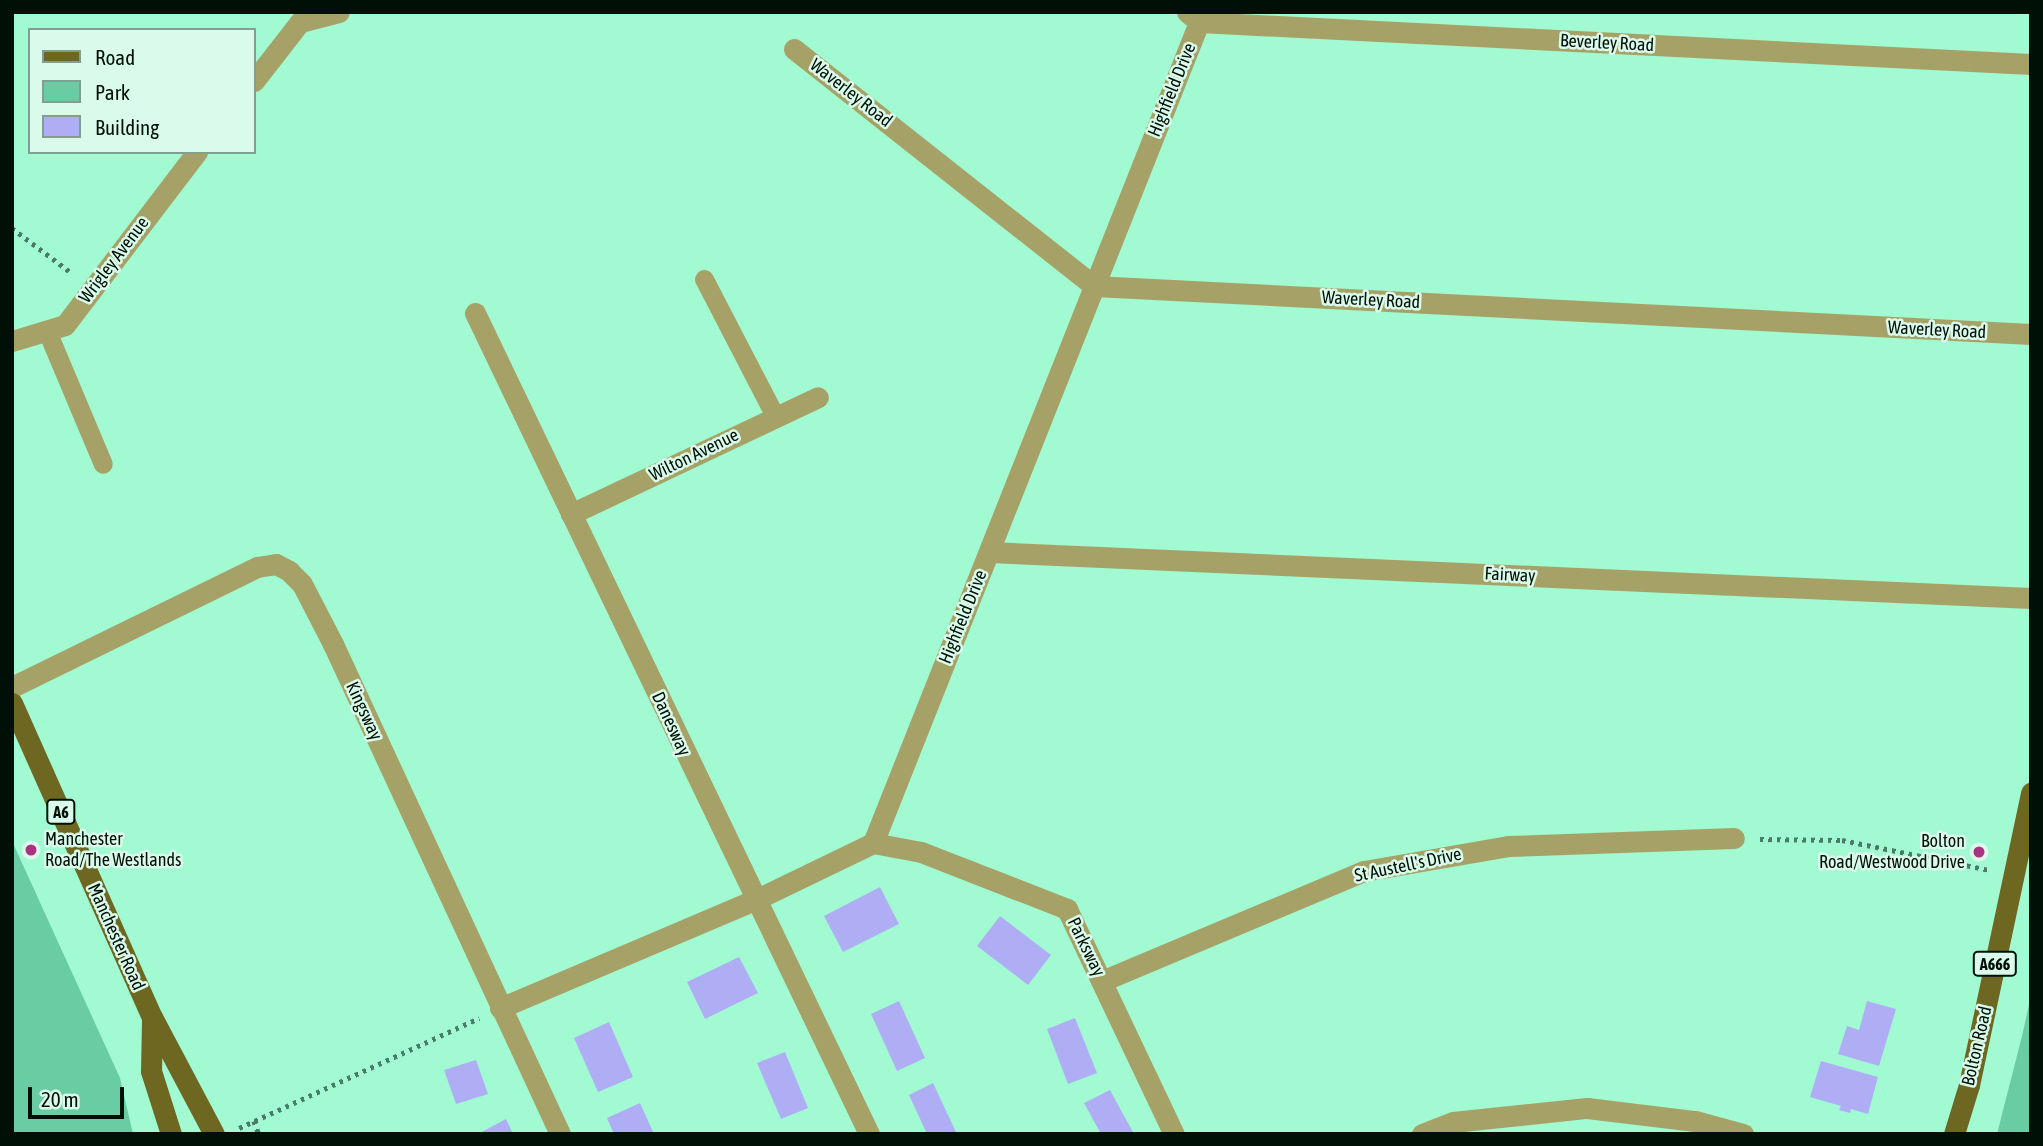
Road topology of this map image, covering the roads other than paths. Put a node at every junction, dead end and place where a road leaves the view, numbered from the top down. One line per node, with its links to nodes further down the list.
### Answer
1 (340, 12): 5 (street)
2 (1196, 16): 4 (street, Beverley Road); 8 (street, Highfield Drive)
3 (794, 49): 8 (street, Waverley Road)
4 (2031, 64)
5 (256, 78)
6 (195, 154): 10 (street, Wrigley Avenue)
7 (704, 278): 14 (lane)
8 (1094, 286): 11 (street, Waverley Road); 17 (street, Highfield Drive)
9 (475, 313): 16 (street, Danesway)
10 (47, 331): 12 (street, Wrigley Avenue); 15 (lane)
11 (2031, 334)
12 (12, 341)
13 (818, 397): 14 (street, Wilton Avenue)
14 (775, 416): 16 (street, Wilton Avenue)
15 (103, 464)
16 (571, 514): 25 (street, Danesway)
17 (989, 552): 18 (street, Fairway); 24 (street, Highfield Drive)
18 (2031, 598)
19 (12, 687): 27 (street, Kingsway)
20 (12, 703): 21 (main road, Manchester Road / A6)
21 (20, 739): 28 (main road, Manchester Road / A6)
22 (2031, 793): 36 (main road, Bolton Road / A666)
23 (1734, 838): 26 (street, St Austell's Drive)
24 (873, 844): 25 (street); 26 (street, Parksway)
25 (755, 900): 27 (street); 32 (street, Danesway)
26 (1102, 981): 33 (street, Parksway)
27 (500, 1008): 31 (street, Kingsway)
28 (152, 1017): 29 (main road, Manchester Road / A6); 30 (main road, Manchester Road / A6)
29 (171, 1134)
30 (214, 1134)
31 (560, 1134)
32 (869, 1134)
33 (1174, 1134)
34 (1422, 1134): 35 (street)
35 (1743, 1134)
36 (1954, 1134)

